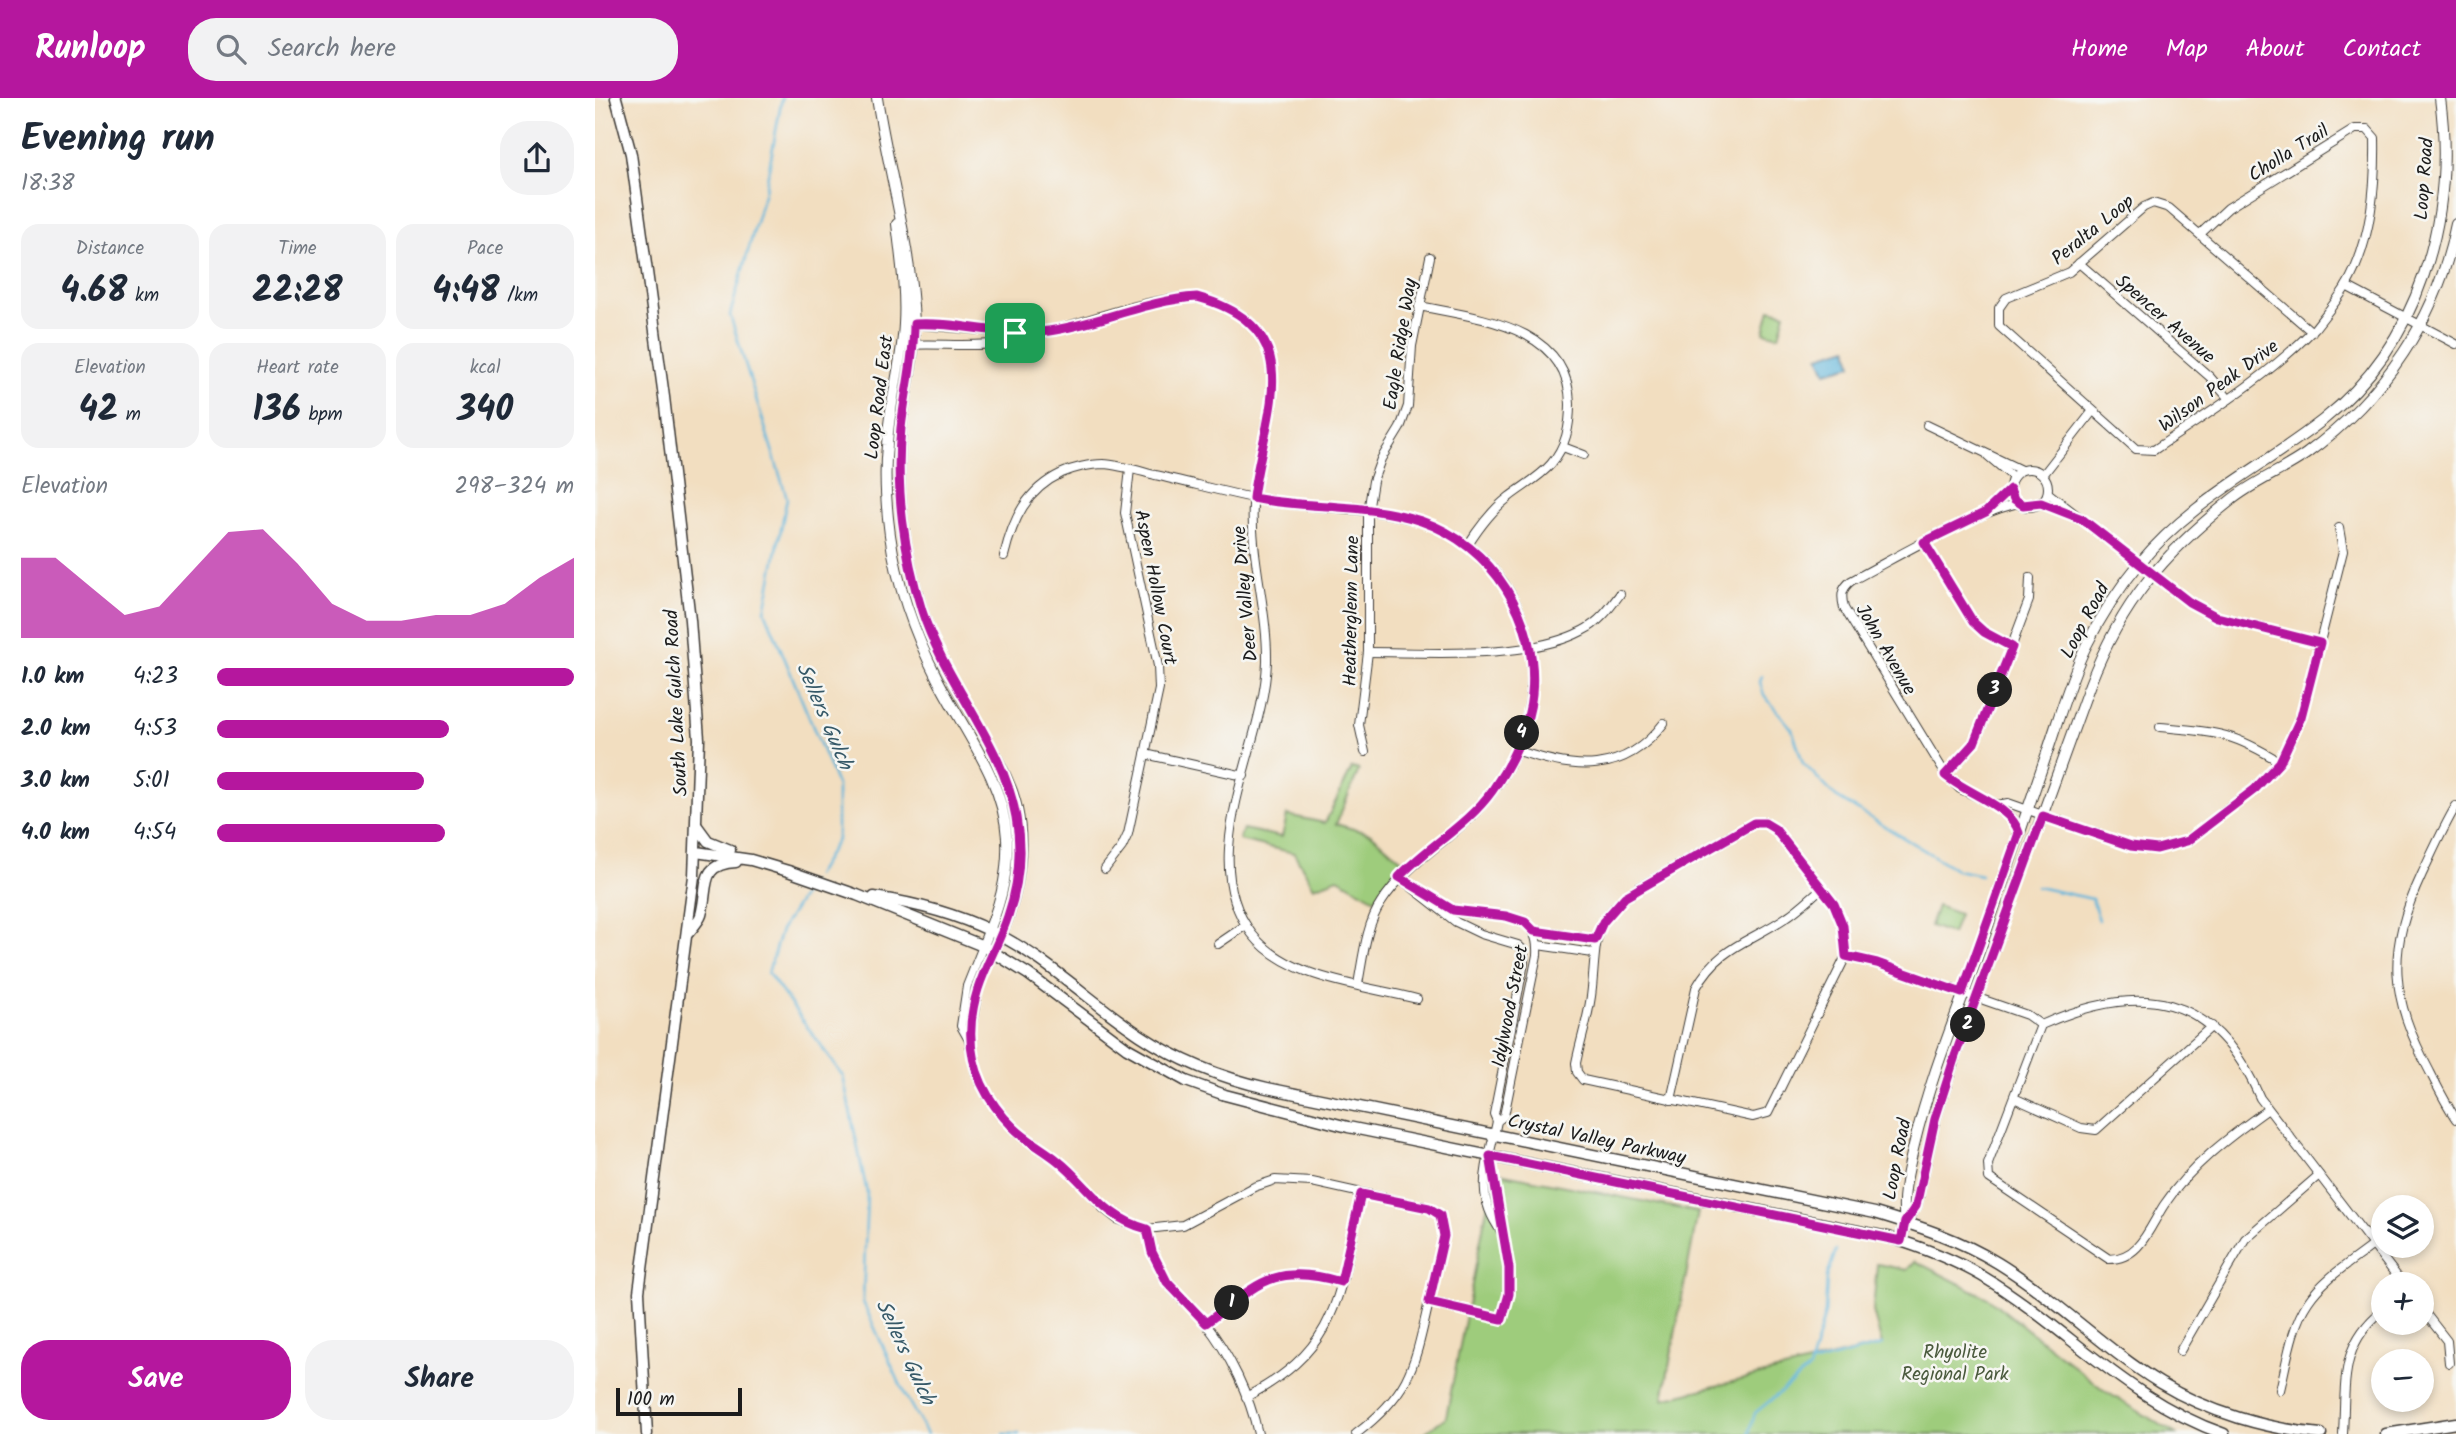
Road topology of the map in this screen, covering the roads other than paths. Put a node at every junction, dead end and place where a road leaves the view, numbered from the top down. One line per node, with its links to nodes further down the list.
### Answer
1 (616, 98): 60 (main road, South Lake Gulch Road)
2 (877, 98): 11 (street, Loop Road East)
3 (2440, 98): 10 (street, Loop Road)
4 (2456, 224): 12 (street, Loop Road)
5 (2200, 234): 7 (street, Peralta Loop); 8 (street, Cholla Trail); 14 (street, Peralta Loop)
6 (1430, 257): 9 (street, Eagle Ridge Way)
7 (2079, 263): 18 (street, Spencer Avenue); 19 (street, Peralta Loop)
8 (2346, 286): 10 (street); 14 (street, Wilson Peak Drive)
9 (1419, 306): 21 (street); 33 (street, Eagle Ridge Way)
10 (2406, 317): 12 (street); 40 (street, Loop Road)
11 (909, 324): 13 (street); 16 (street, Loop Road East); 17 (street, Loop Road East)
12 (2421, 325): 15 (street); 41 (street, Loop Road)
13 (1048, 332): 16 (street); 30 (street, Deer Valley Drive)
14 (2312, 332): 18 (street, Wilson Peak Drive)
15 (2456, 344)
16 (914, 345): 17 (street); 73 (street, Loop Road East)
17 (902, 346): 70 (street, Loop Road East)
18 (2229, 399): 19 (street, Wilson Peak Drive)
19 (2092, 412): 26 (street)
20 (1927, 425): 22 (street)
21 (1563, 446): 23 (street); 38 (street)
22 (1975, 446): 25 (street); 27 (street)
23 (1584, 455)
24 (1130, 469): 30 (street); 39 (street); 52 (street, Aspen Hollow Court)
25 (2021, 470): 26 (street); 27 (street)
26 (2043, 475): 29 (street)
27 (2013, 477): 28 (street)
28 (2010, 489): 31 (street); 34 (street, John Avenue)
29 (2048, 493): 32 (street); 35 (street)
30 (1253, 498): 33 (street); 55 (street, Deer Valley Drive)
31 (2018, 503): 32 (street); 34 (street, John Avenue)
32 (2041, 503): 35 (street)
33 (1368, 512): 38 (street); 47 (street, Heatherglenn Lane)
34 (1986, 512): 37 (street, John Avenue)
35 (2082, 519): 40 (street)
36 (2339, 528): 44 (street, John Avenue)
37 (1924, 542): 46 (street); 54 (street, John Avenue)
38 (1468, 545): 45 (street)
39 (1004, 556)
40 (2140, 562): 41 (street); 58 (street, Loop Road)
41 (2153, 573): 44 (street); 59 (street, Loop Road)
42 (2030, 578): 46 (street)
43 (1620, 594): 45 (street)
44 (2320, 643): 53 (street, John Avenue)
45 (1528, 646): 47 (street); 50 (street)
46 (2012, 647): 54 (street)
47 (1368, 652): 51 (street, Heatherglenn Lane)
48 (1664, 723): 50 (street)
49 (2160, 727): 53 (street)
50 (1516, 750): 65 (street)
51 (1365, 751)
52 (1145, 754): 55 (street); 64 (street, Aspen Hollow Court)
53 (2280, 762): 59 (street, John Avenue)
54 (1945, 775): 56 (street, John Avenue)
55 (1244, 776): 69 (street, Deer Valley Drive)
56 (1997, 805): 58 (street, John Avenue); 61 (street, John Avenue)
57 (2456, 806): 89 (street)
58 (2027, 810): 59 (street, John Avenue); 61 (street, Loop Road)
59 (2043, 816): 82 (street, Loop Road)
60 (697, 826): 62 (main road, South Lake Gulch Road); 63 (main road)
61 (2019, 833): 81 (street, Loop Road)
62 (696, 852): 63 (main road, Crystal Valley Parkway); 72 (main road, South Lake Gulch Road)
63 (751, 860): 68 (main road, Crystal Valley Parkway); 72 (main road)
64 (1105, 869)
65 (1399, 877): 67 (street, Idylwood Street); 80 (street)
66 (1822, 888): 74 (street); 79 (street); 87 (street)
67 (1422, 894): 71 (street, Idylwood Street); 90 (street, Idylwood Street)
68 (857, 895): 70 (main road, Crystal Valley Parkway); 77 (main road, Crystal Valley Parkway)
69 (1246, 925): 75 (street); 80 (street, Deer Valley Drive)
70 (989, 930): 73 (main road, Crystal Valley Parkway); 77 (street, Loop Road East)
71 (1534, 931): 74 (street); 76 (street, Idylwood Street)
72 (687, 935): 112 (main road, South Lake Gulch Road)
73 (1001, 936): 77 (street, Loop Road East); 91 (main road, Crystal Valley Parkway)
74 (1595, 940): 78 (street)
75 (1218, 944)
76 (1538, 945): 78 (street); 90 (street, Idylwood Street)
77 (988, 948): 92 (main road, Crystal Valley Parkway); 96 (street)
78 (1593, 953): 87 (street)
79 (1846, 956): 81 (street); 87 (street)
80 (1358, 984): 83 (street, Deer Valley Drive)
81 (1962, 993): 82 (street); 95 (street, Loop Road)
82 (1978, 998): 84 (street); 95 (street, Loop Road)
83 (1417, 999)
84 (2041, 1025): 85 (street); 86 (street)
85 (2212, 1026): 86 (street); 88 (street)
86 (2014, 1098): 88 (street)
87 (1671, 1100)
88 (2268, 1109): 93 (street)
89 (2456, 1119)
90 (1497, 1121): 91 (street, Idylwood Street)
91 (1495, 1135): 92 (street, Idylwood Street); 95 (main road, Crystal Valley Parkway)
92 (1490, 1156): 97 (main road, Crystal Valley Parkway); 103 (street, Idylwood Street)
93 (2319, 1175): 98 (street); 107 (street)
94 (1361, 1194): 96 (street); 102 (street); 103 (street)
95 (1905, 1222): 97 (street); 116 (main road, Crystal Valley Parkway)
96 (1147, 1229): 105 (street)
97 (1901, 1241): 115 (main road, Crystal Valley Parkway)
98 (2371, 1242)
99 (2371, 1247): 109 (street)
100 (2383, 1258): 101 (street)
101 (2394, 1272)
102 (1341, 1282): 105 (street); 110 (street)
103 (1429, 1302): 114 (street)
104 (2371, 1322): 117 (street)
105 (1206, 1323): 110 (street)
106 (2434, 1324): 108 (street)
107 (2181, 1351)
108 (2449, 1363)
109 (2280, 1390)
110 (1246, 1397): 113 (street)
111 (2456, 1423): 118 (main road)
112 (647, 1434)
113 (1258, 1434)
114 (1356, 1434)
115 (2224, 1434)
116 (2321, 1434)
117 (2343, 1434)
118 (2386, 1434)

